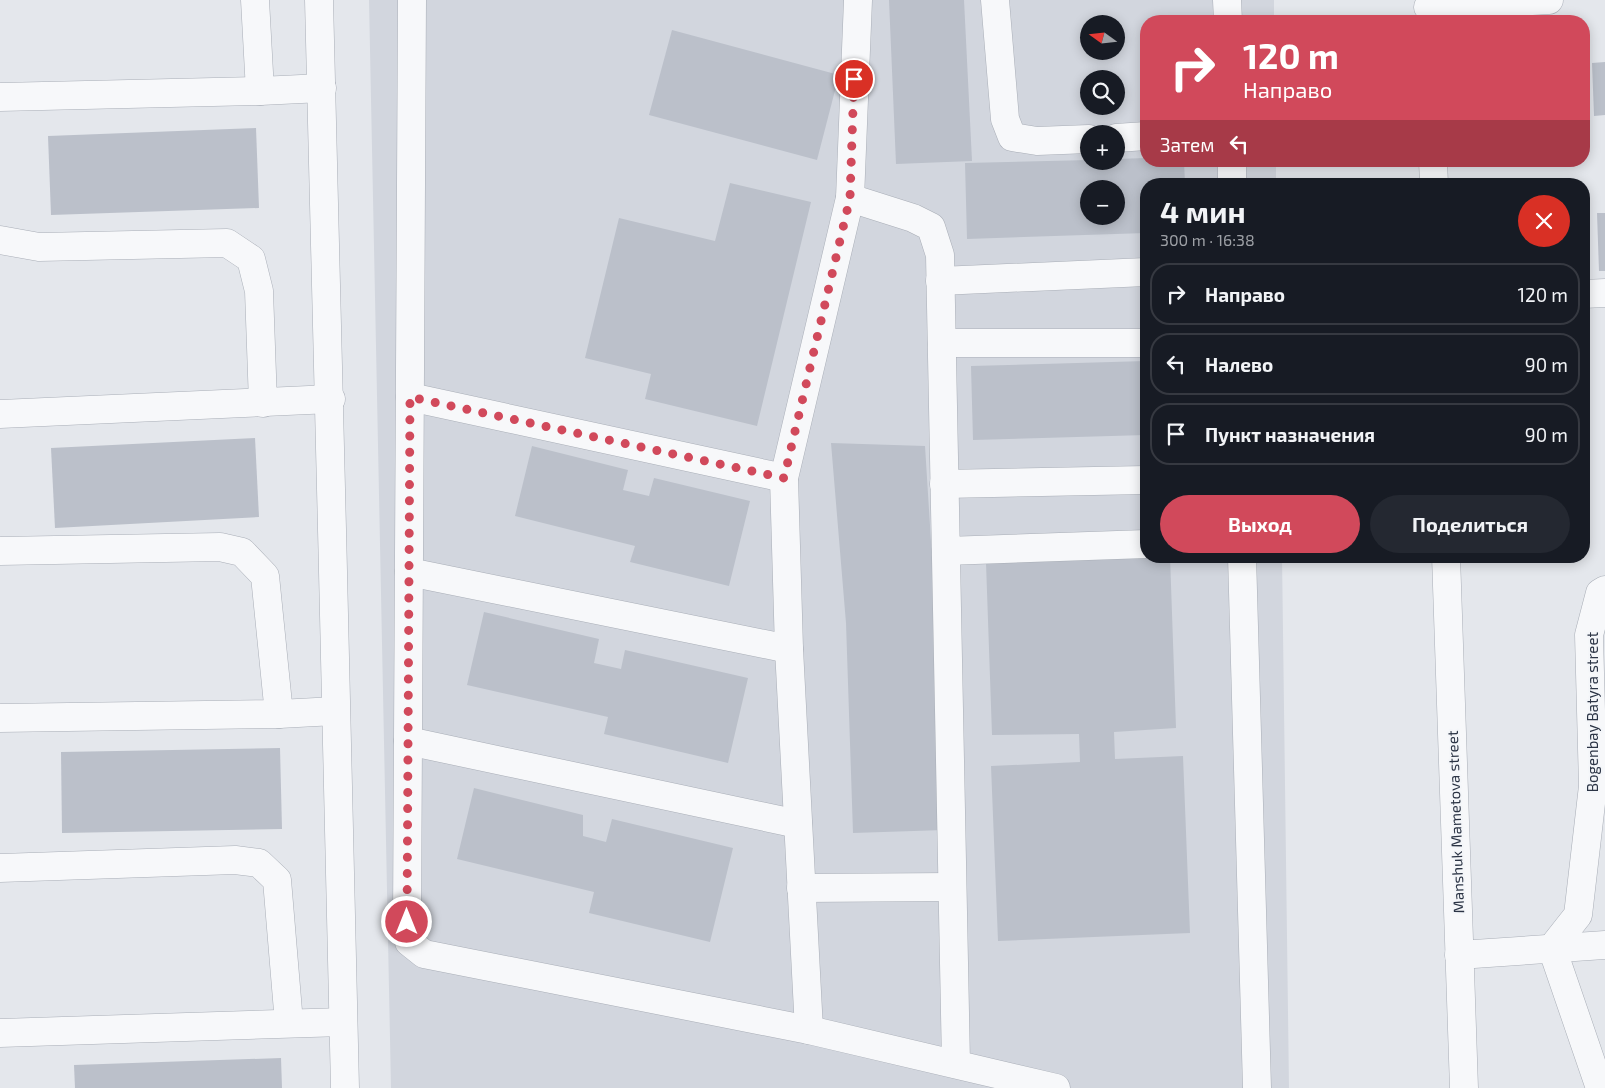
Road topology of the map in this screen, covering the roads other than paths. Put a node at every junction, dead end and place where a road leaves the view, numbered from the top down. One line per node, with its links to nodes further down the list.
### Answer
1 (256, 0): 11 (street)
2 (319, 0): 10 (street)
3 (412, 0): 24 (street)
4 (858, 0): 16 (street)
5 (995, 0): 15 (street)
6 (1227, 0): 9 (street)
7 (1549, 0): 8 (street)
8 (1428, 9)
9 (1228, 15)
10 (322, 88): 11 (street); 25 (street)
11 (260, 91): 12 (street)
12 (0, 97)
13 (1140, 136): 14 (street)
14 (1125, 137)
15 (1080, 139)
16 (850, 198): 19 (street); 28 (street)
17 (0, 240): 26 (street)
18 (1140, 272): 19 (street)
19 (940, 281): 22 (street)
20 (1605, 293): 21 (street)
21 (1590, 294)
22 (942, 343): 23 (street); 30 (street)
23 (1140, 343)
24 (410, 397): 28 (street); 36 (street)
25 (331, 399): 26 (street); 39 (street)
26 (263, 403): 27 (street)
27 (0, 414)
28 (784, 478): 38 (street)
29 (1140, 480): 30 (street)
30 (944, 484): 32 (street)
31 (1140, 544): 32 (street)
32 (946, 550): 45 (street)
33 (0, 551): 40 (street)
34 (1242, 563): 57 (street)
35 (1446, 563): 49 (street, Manshuk Mametova street)
36 (409, 572): 38 (street); 42 (street)
37 (1605, 590): 48 (street, Bogenbay Batyra street)
38 (789, 649): 43 (street)
39 (335, 710): 40 (street); 50 (street)
40 (279, 714): 41 (street)
41 (0, 718)
42 (408, 741): 43 (street); 52 (street)
43 (798, 824): 46 (street)
44 (0, 868): 51 (street)
45 (952, 887): 46 (street); 54 (street)
46 (801, 888): 52 (street)
47 (1605, 945): 48 (street)
48 (1552, 948): 49 (street); 59 (street)
49 (1459, 954): 58 (street, Manshuk Mametova street)
50 (343, 1022): 51 (street); 55 (street)
51 (288, 1023): 53 (street)
52 (809, 1030): 54 (street)
53 (0, 1033)
54 (956, 1064): 56 (street)
55 (345, 1088)
56 (1056, 1088)
57 (1257, 1088)
58 (1464, 1088)
59 (1600, 1088)

